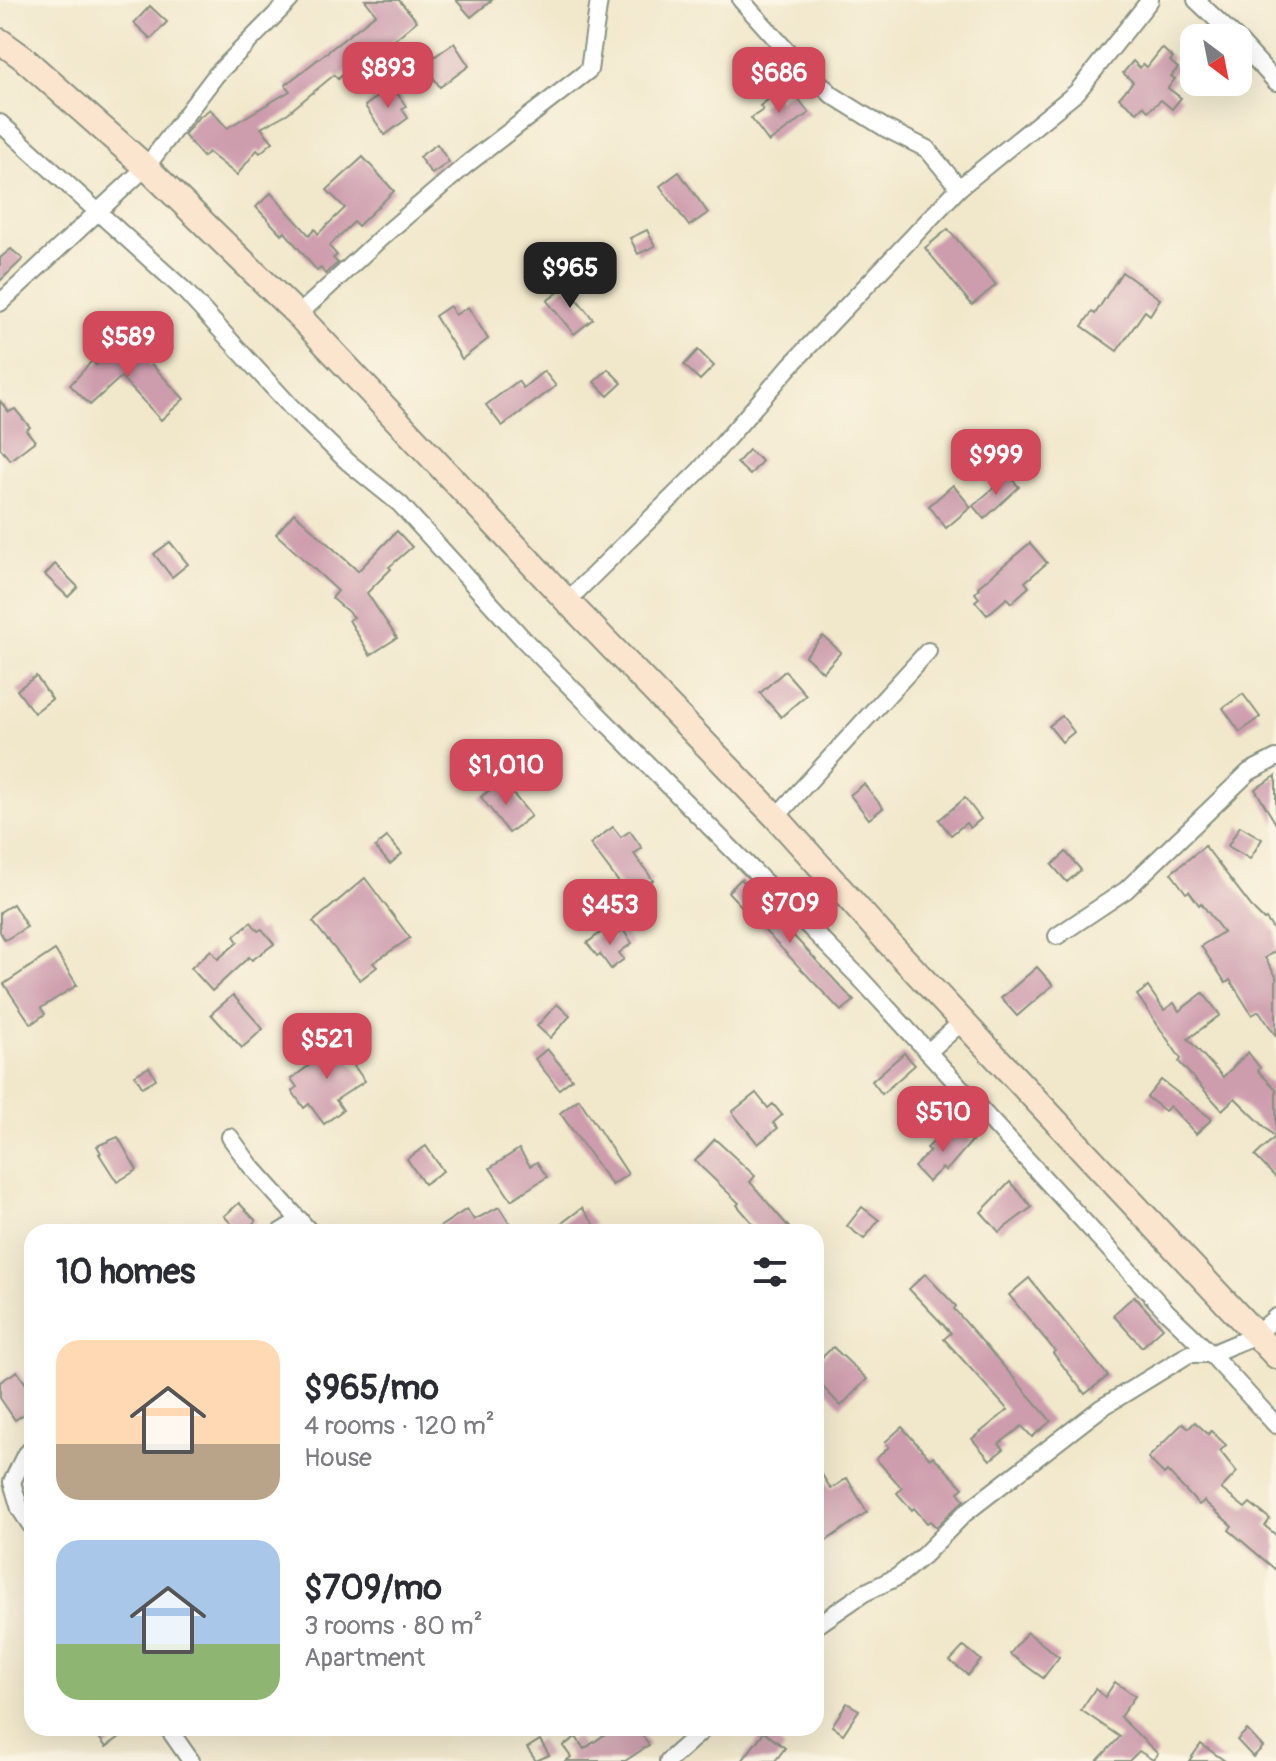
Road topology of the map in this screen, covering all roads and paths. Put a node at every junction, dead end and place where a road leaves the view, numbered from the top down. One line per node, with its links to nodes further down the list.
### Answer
1 (290, 0): 11 (street)
2 (599, 0): 15 (street)
3 (741, 0): 12 (street)
4 (1150, 0): 12 (street)
5 (1196, 0): 6 (street)
6 (1221, 24)
7 (0, 41): 11 (main road)
8 (1252, 56): 9 (street)
9 (1276, 82)
10 (0, 123): 13 (street)
11 (146, 167): 13 (street); 15 (main road)
12 (959, 188): 16 (street)
13 (98, 211): 14 (street); 22 (street)
14 (0, 303)
15 (298, 315): 16 (main road)
16 (567, 601): 19 (main road)
17 (928, 651): 19 (street)
18 (1276, 758): 20 (street)
19 (776, 817): 21 (main road)
20 (1057, 936)
21 (963, 1021): 22 (street); 26 (main road)
22 (928, 1052): 27 (street)
23 (230, 1137): 24 (street)
24 (303, 1224)
25 (1276, 1317): 26 (street)
26 (1256, 1335): 27 (street); 28 (main road)
27 (1211, 1354): 29 (street); 32 (street)
28 (1276, 1356)
29 (1276, 1425)
30 (24, 1457): 31 (street)
31 (24, 1515)
32 (824, 1620)
33 (174, 1736): 35 (street)
34 (696, 1736): 36 (street)
35 (191, 1761)
36 (668, 1761)

